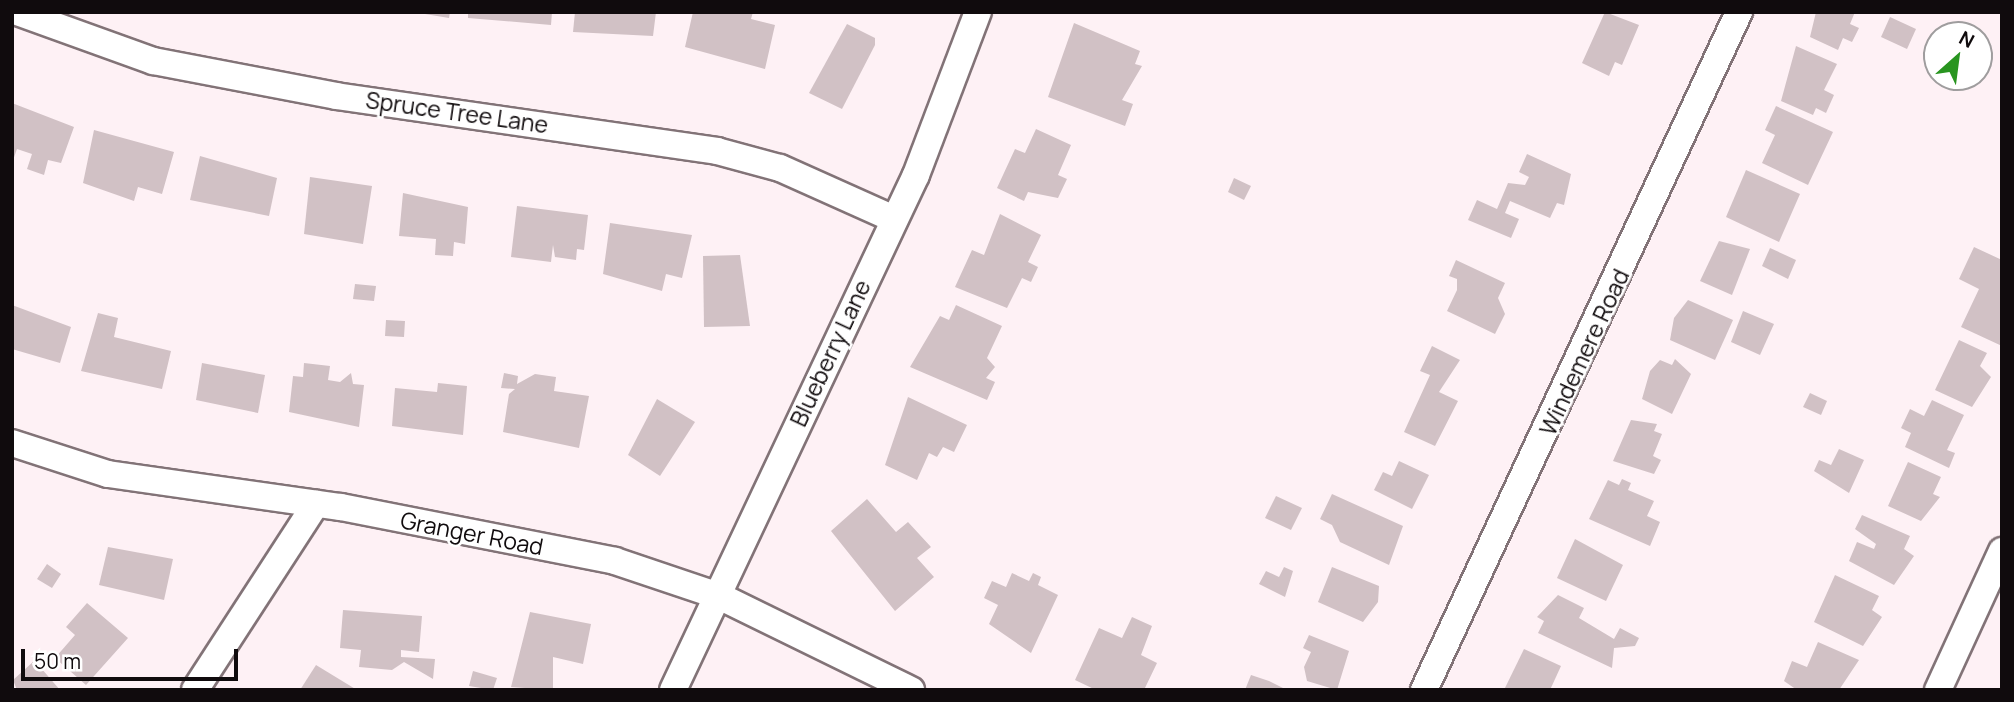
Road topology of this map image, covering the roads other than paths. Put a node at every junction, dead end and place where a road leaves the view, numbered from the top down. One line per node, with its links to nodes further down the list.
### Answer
1 (17, 12): 4 (street, Spruce Tree Lane)
2 (978, 12): 4 (street, Blueberry Lane)
3 (1739, 12): 12 (street, Windemere Road)
4 (894, 219): 8 (street, Blueberry Lane)
5 (12, 443): 6 (street, Granger Road)
6 (316, 504): 8 (street, Granger Road); 9 (street)
7 (2002, 551): 13 (street)
8 (719, 596): 10 (street, Blueberry Lane); 11 (street, Granger Road)
9 (195, 690)
10 (673, 690)
11 (911, 690)
12 (1424, 690)
13 (1938, 690)

